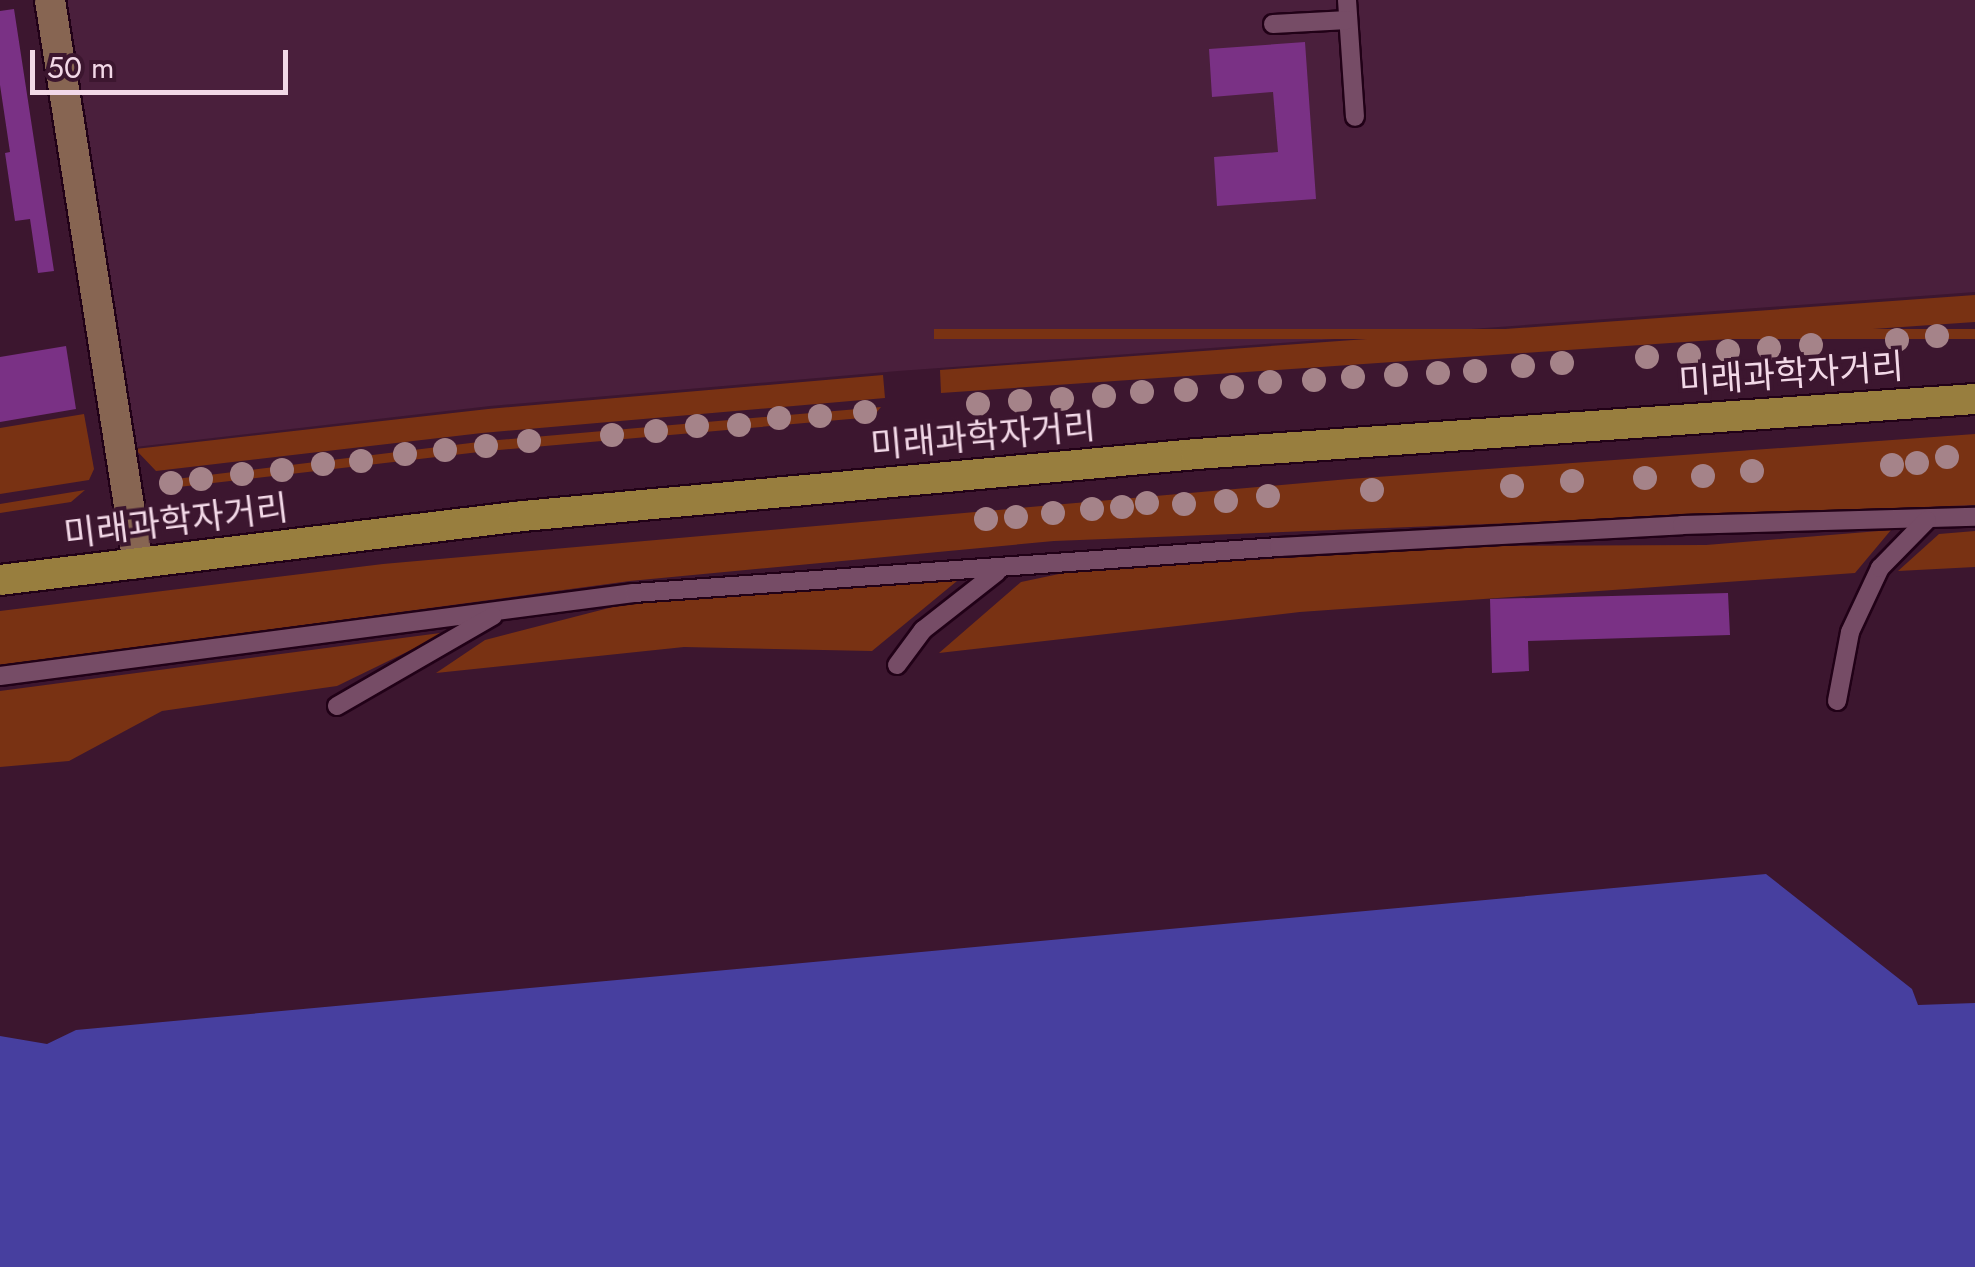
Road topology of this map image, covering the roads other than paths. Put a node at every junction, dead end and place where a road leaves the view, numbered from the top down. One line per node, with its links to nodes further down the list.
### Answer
1 (50, 0): 9 (street)
2 (1347, 0): 3 (lane)
3 (1348, 20): 4 (lane); 5 (lane)
4 (1273, 24)
5 (1355, 117)
6 (1975, 399): 9 (main road, 미래과학자거리)
7 (1975, 517): 8 (lane)
8 (1927, 520): 10 (lane); 15 (lane)
9 (138, 563): 11 (main road, 미래과학자거리)
10 (997, 572): 12 (lane); 13 (lane)
11 (0, 580)
12 (502, 611): 14 (lane); 16 (lane)
13 (897, 664)
14 (0, 676)
15 (1836, 702)
16 (337, 706)

